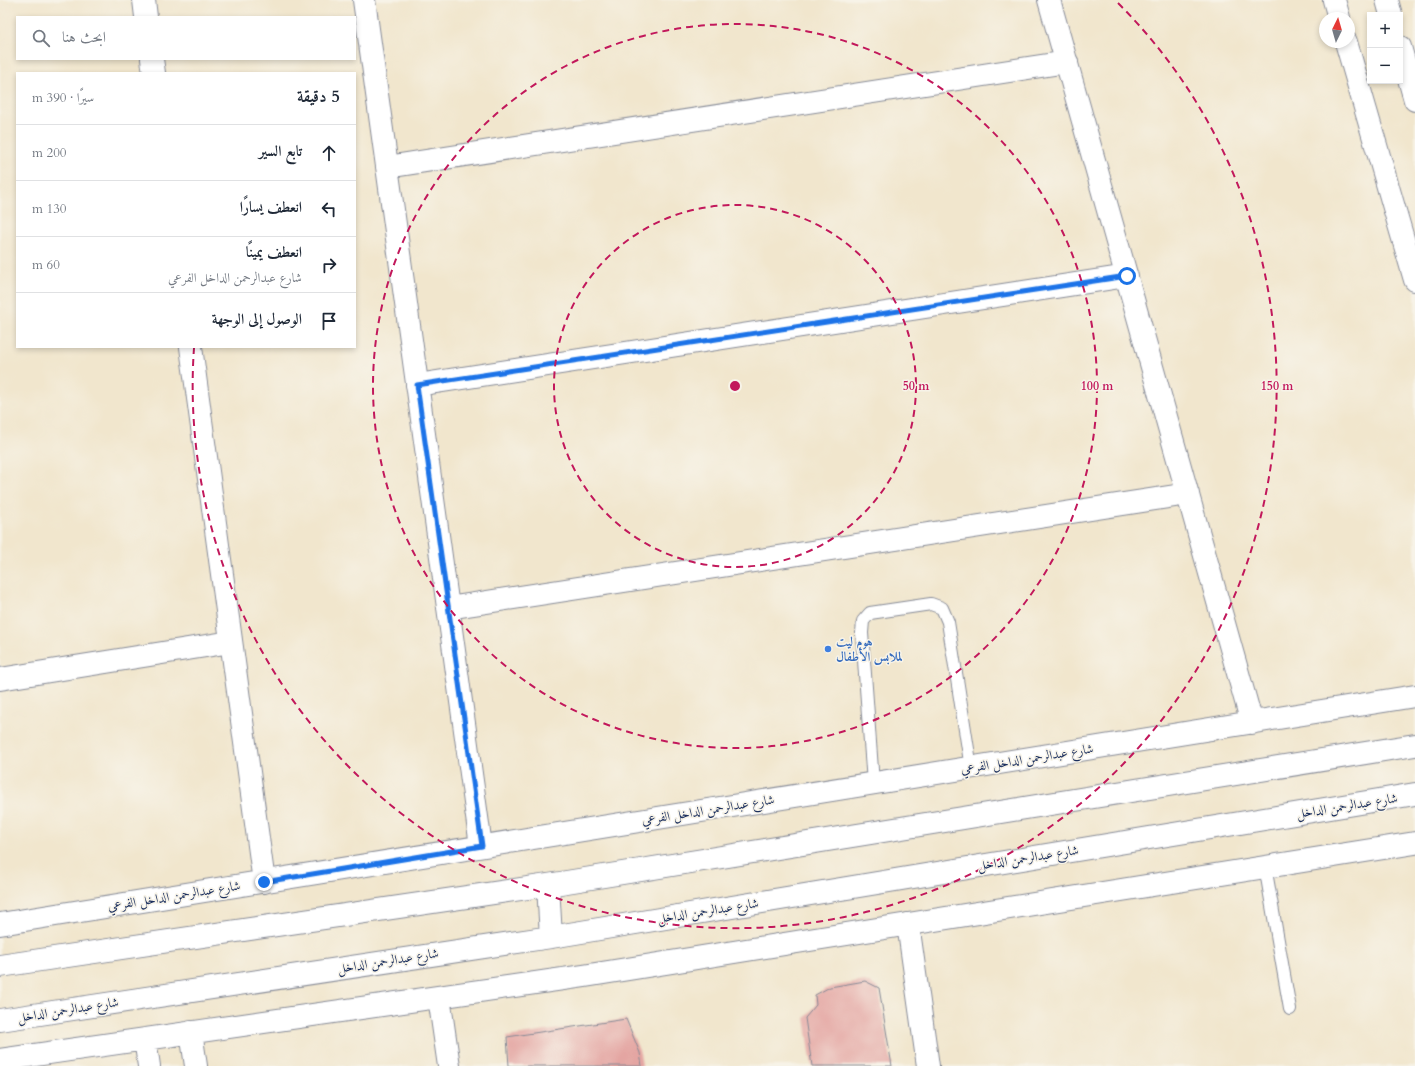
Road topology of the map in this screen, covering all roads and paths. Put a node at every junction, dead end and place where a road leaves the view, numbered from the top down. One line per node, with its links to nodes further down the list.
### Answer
1 (144, 0): 8 (street)
2 (364, 0): 15 (street)
3 (1049, 0): 12 (street)
4 (1334, 0): 6 (street)
5 (1387, 0): 7 (street)
6 (1337, 12)
7 (1390, 12)
8 (146, 16)
9 (1348, 48): 17 (street)
10 (1400, 48): 14 (street)
11 (152, 60): 13 (street)
12 (1067, 62): 15 (street); 16 (street)
13 (154, 72)
14 (1415, 100)
15 (387, 167): 19 (street)
16 (1127, 276): 19 (street); 20 (street)
17 (1415, 280)
18 (191, 348): 22 (street)
19 (417, 385): 21 (street)
20 (1188, 494): 21 (street); 25 (street)
21 (448, 608): 31 (street)
22 (231, 642): 23 (street); 33 (street)
23 (0, 678)
24 (1415, 696): 25 (street, شارع عبدالرحمن الداخل الفرعي)
25 (1252, 723): 27 (street, شارع عبدالرحمن الداخل الفرعي)
26 (1415, 745): 34 (street)
27 (971, 768): 28 (street, شارع عبدالرحمن الداخل الفرعي); 28 (lane)
28 (872, 783): 31 (street, شارع عبدالرحمن الداخل الفرعي)
29 (1415, 794): 37 (street, شارع عبدالرحمن الداخل)
30 (1415, 842): 32 (street)
31 (482, 846): 33 (street, شارع عبدالرحمن الداخل الفرعي)
32 (1265, 866): 36 (street); 40 (lane)
33 (264, 882): 35 (street, شارع عبدالرحمن الداخل الفرعي)
34 (548, 885): 37 (street); 38 (street)
35 (0, 924)
36 (908, 924): 39 (street); 48 (street)
37 (551, 937): 41 (street, شارع عبدالرحمن الداخل)
38 (0, 966)
39 (439, 997): 42 (street); 47 (street)
40 (1290, 1009)
41 (0, 1020)
42 (191, 1032): 43 (street); 46 (street)
43 (145, 1039): 44 (street); 45 (street)
44 (0, 1060)
45 (149, 1066)
46 (196, 1066)
47 (449, 1066)
48 (928, 1066)

